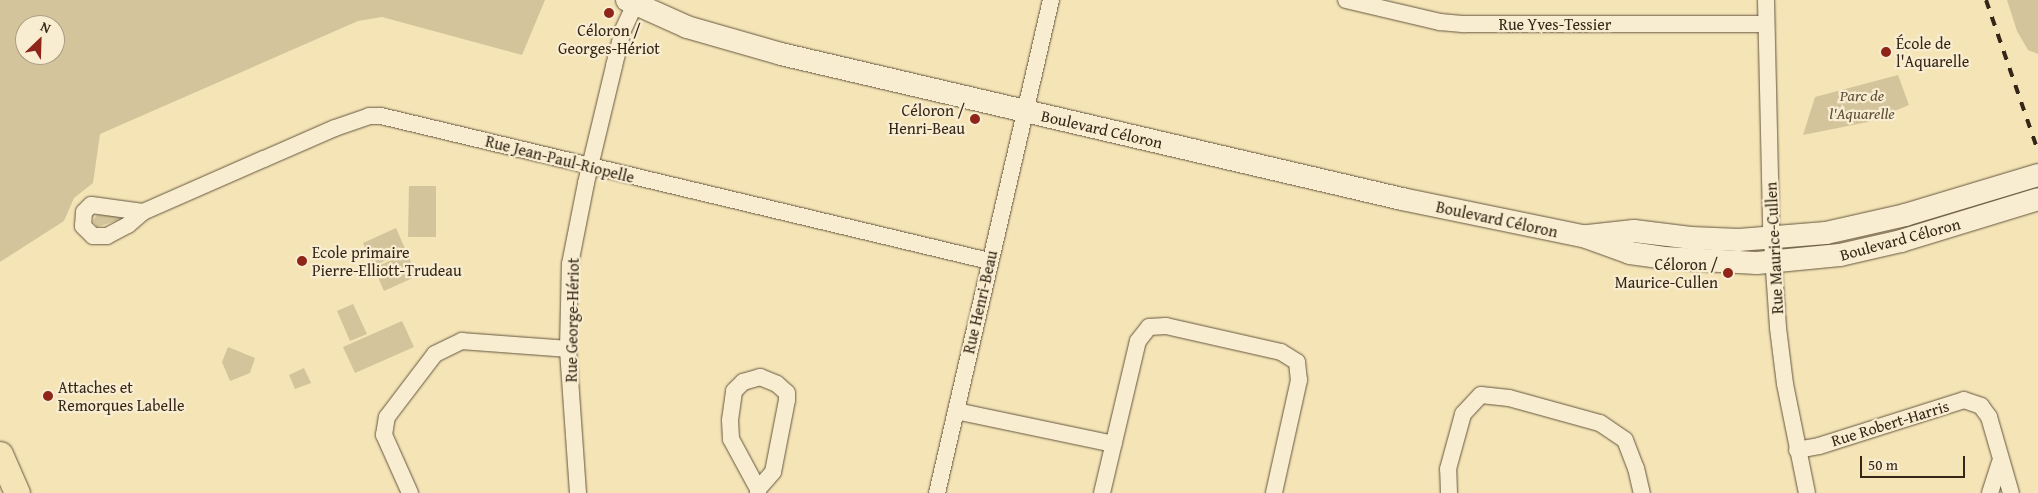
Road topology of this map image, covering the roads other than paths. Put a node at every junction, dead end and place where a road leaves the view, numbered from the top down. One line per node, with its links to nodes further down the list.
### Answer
1 (1051, 0): 6 (street, Rue Henri-Beau)
2 (1346, 0): 5 (street, Rue Yves-Tessier)
3 (1766, 0): 5 (street, Rue Maurice-Cullen)
4 (631, 2): 6 (street, Boulevard Céloron); 7 (street, Rue George-Hériot)
5 (1766, 24): 12 (street, Rue Maurice-Cullen)
6 (1024, 111): 11 (street, Boulevard Céloron); 13 (street, Rue Henri-Beau)
7 (590, 165): 10 (street, Rue Jean-Paul-Riopelle); 13 (street, Rue Jean-Paul-Riopelle); 15 (street, Rue George-Hériot)
8 (2038, 175): 12 (street, Boulevard Céloron)
9 (2038, 199): 14 (street, Boulevard Céloron)
10 (143, 212)
11 (1583, 236): 12 (street, Boulevard Céloron); 14 (street, Boulevard Céloron)
12 (1772, 239): 14 (street, Rue Maurice-Cullen)
13 (989, 261): 16 (street, Rue Henri-Beau)
14 (1773, 263): 18 (street, Rue Maurice-Cullen)
15 (568, 349): 23 (street); 24 (street, Rue George-Hériot)
16 (956, 411): 17 (street); 25 (street, Rue Henri-Beau)
17 (1114, 444): 26 (street); 27 (street)
18 (1797, 450): 20 (street, Rue Robert-Harris); 30 (street, Rue Maurice-Cullen)
19 (0, 454): 22 (main road)
20 (2000, 463): 31 (street); 32 (street, Rue Robert-Harris)
21 (758, 491): 21 (street)
22 (17, 493)
23 (410, 493)
24 (578, 493)
25 (936, 493)
26 (1102, 493)
27 (1274, 493)
28 (1449, 493): 29 (street)
29 (1642, 493)
30 (1807, 493)
31 (1990, 493)
32 (2011, 493)

